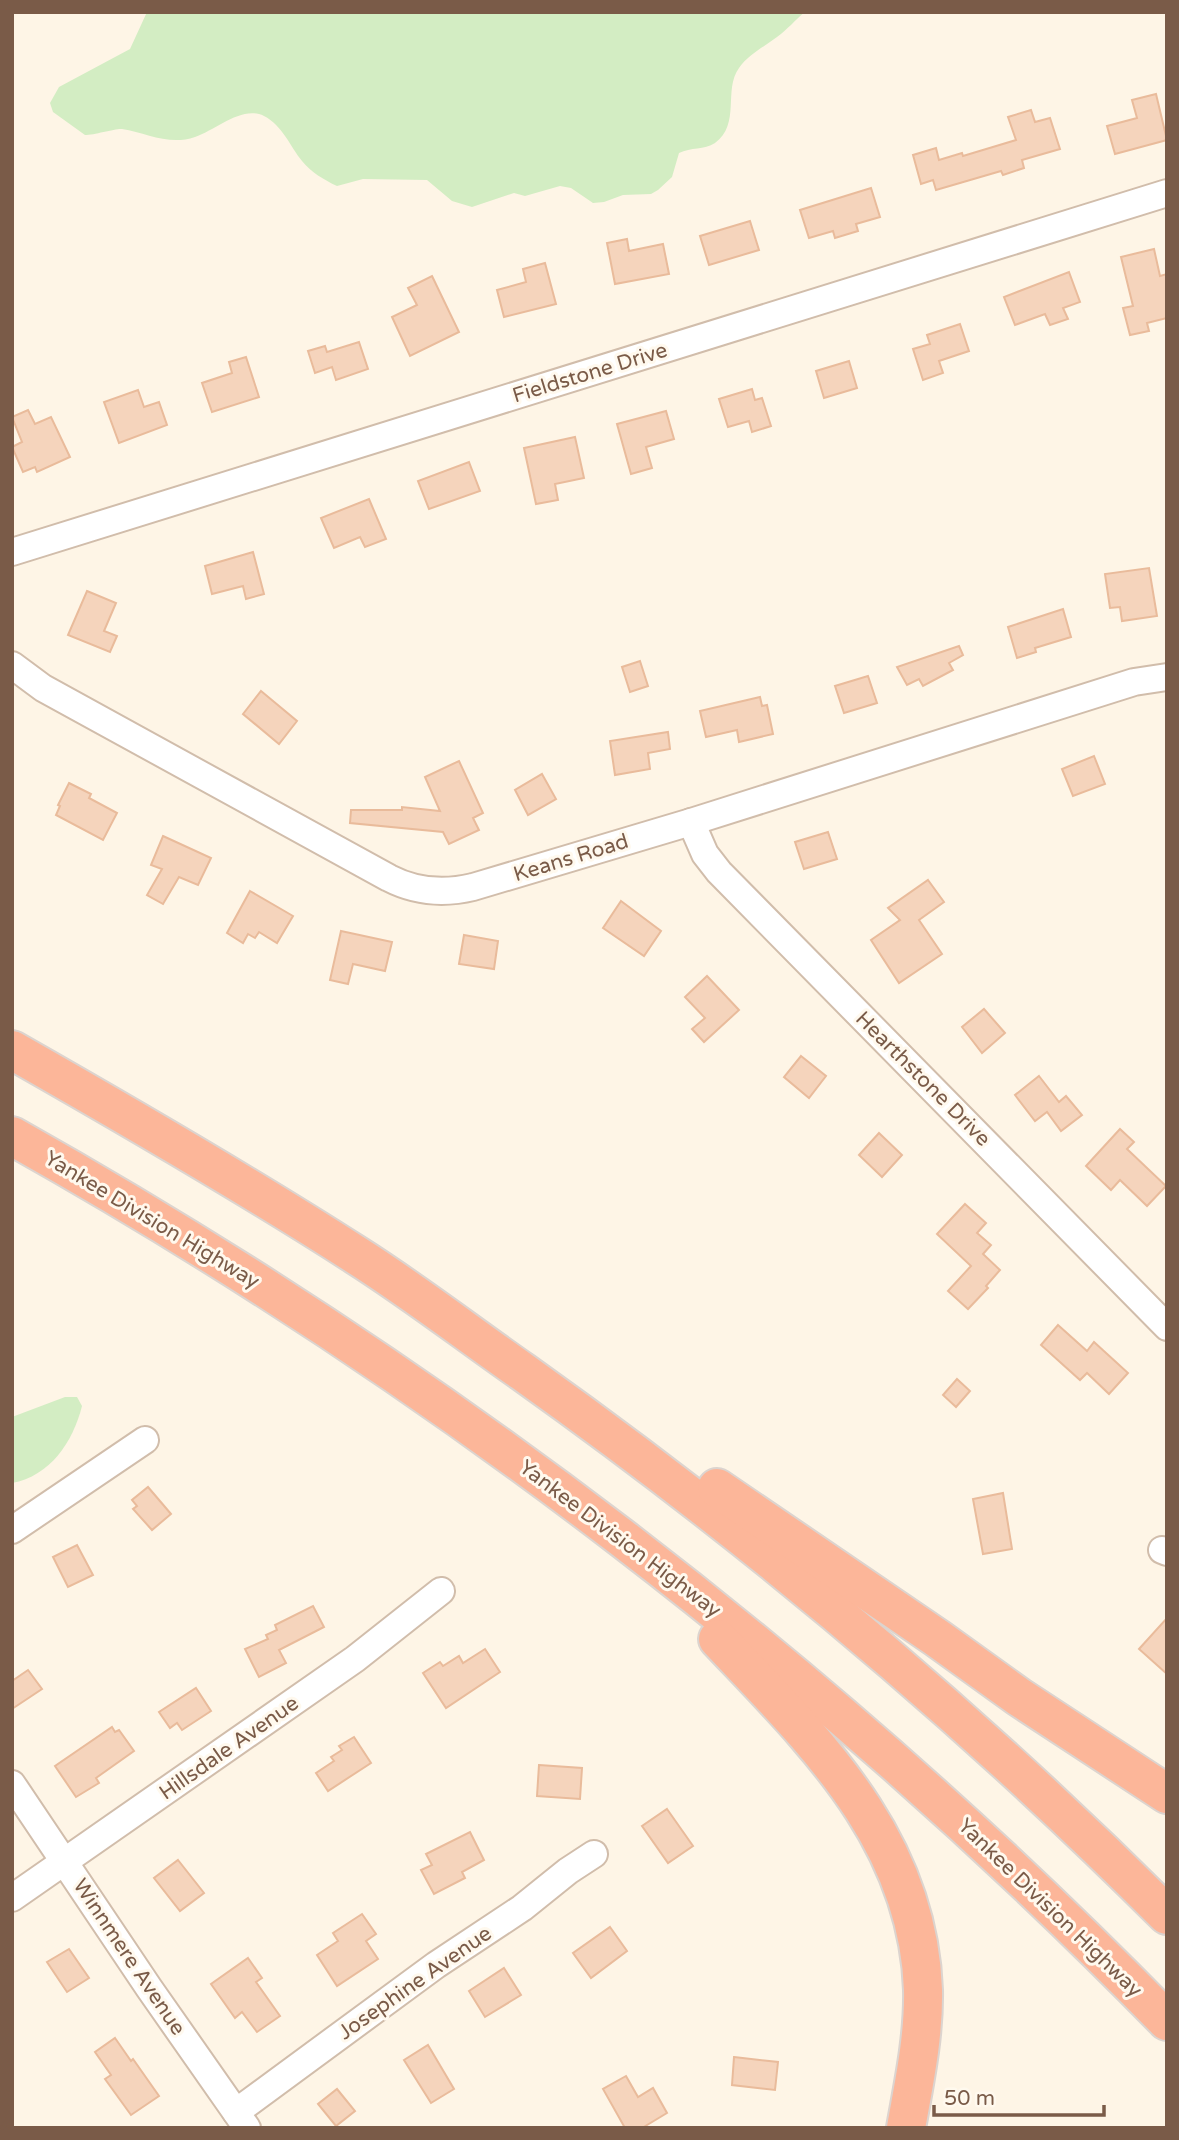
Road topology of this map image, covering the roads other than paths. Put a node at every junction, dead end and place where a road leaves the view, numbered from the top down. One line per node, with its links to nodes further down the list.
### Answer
1 (1167, 193): 2 (street, Fieldstone Drive)
2 (12, 552)
3 (12, 665): 5 (street, Keans Road)
4 (1167, 677): 5 (street, Keans Road)
5 (691, 822): 8 (street, Hearthstone Drive)
6 (12, 1050): 9 (highway)
7 (12, 1136): 12 (highway, Yankee Division Highway)
8 (1167, 1327)
9 (511, 1363): 15 (highway); 19 (highway)
10 (145, 1440): 11 (street)
11 (12, 1530)
12 (620, 1536): 20 (highway, Yankee Division Highway); 22 (highway)
13 (441, 1591): 17 (street, Hillsdale Avenue)
14 (12, 1784): 17 (street, Winnmere Avenue)
15 (1167, 1794)
16 (594, 1854): 21 (street, Josephine Avenue)
17 (65, 1863): 18 (street, Hillsdale Avenue); 21 (street, Winnmere Avenue)
18 (12, 1898)
19 (1167, 1915)
20 (1167, 2021)
21 (241, 2120)
22 (906, 2128)

